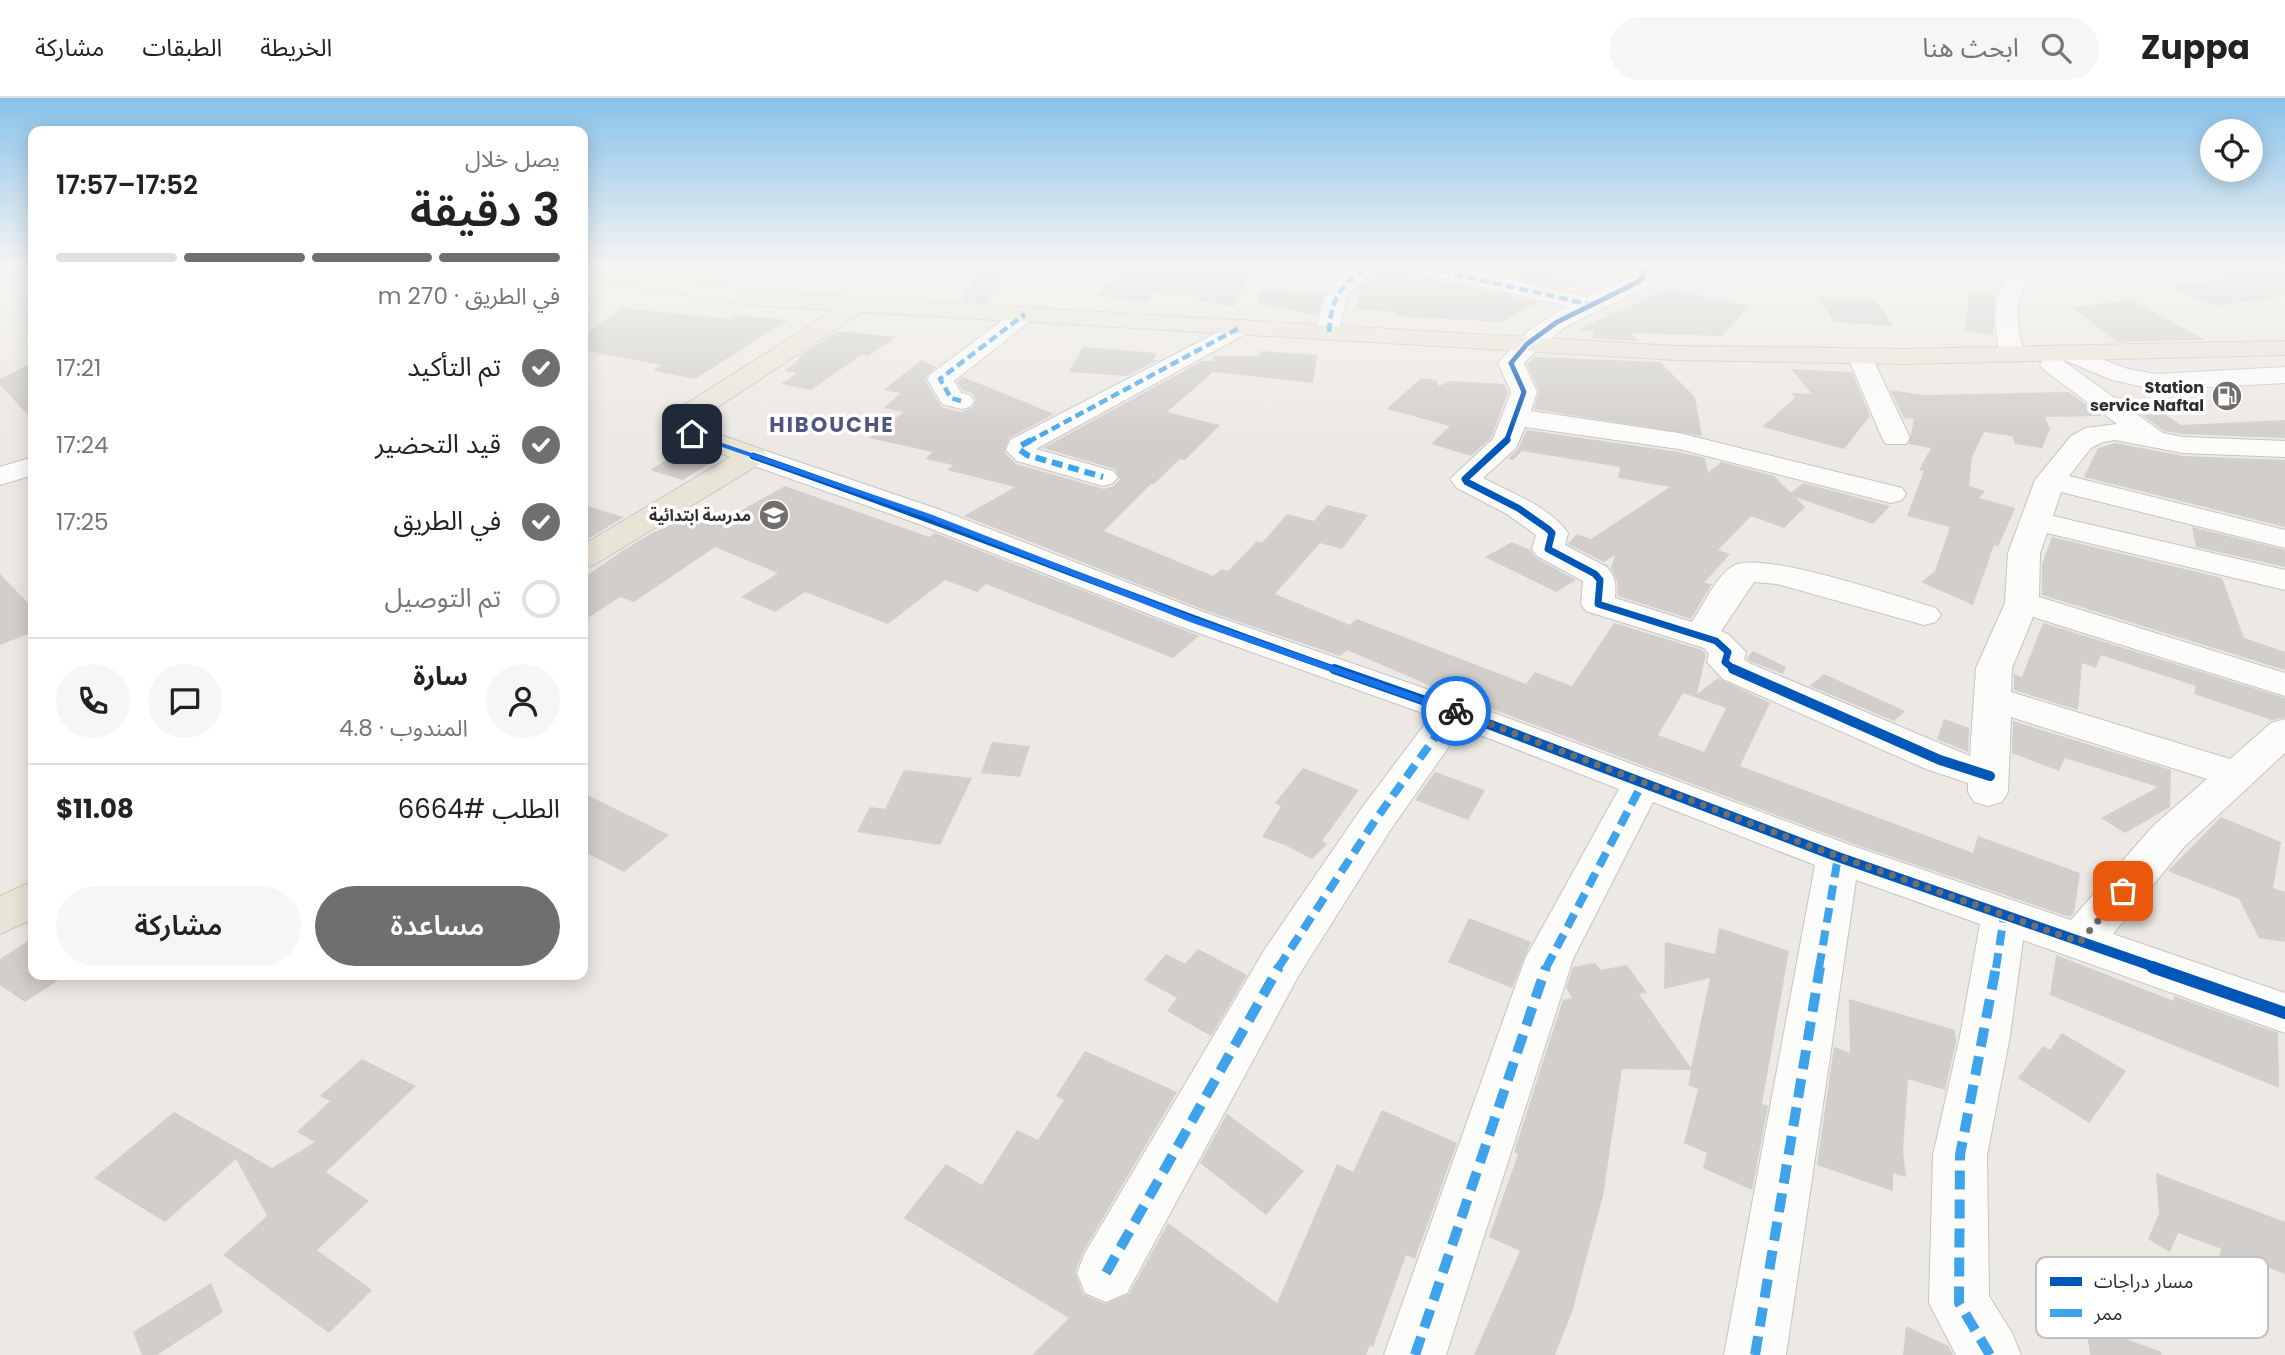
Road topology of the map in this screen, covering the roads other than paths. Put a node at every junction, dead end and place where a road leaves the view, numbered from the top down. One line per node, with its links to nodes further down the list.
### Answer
1 (827, 324): 21 (main road)
2 (1012, 324): 16 (street)
3 (1186, 324): 7 (main road)
4 (1330, 324): 8 (street)
5 (1557, 324): 9 (street)
6 (2005, 324): 12 (street)
7 (1241, 327): 8 (main road); 24 (street)
8 (1329, 332): 9 (main road)
9 (1526, 343): 14 (main road); 17 (street)
10 (2278, 352): 11 (main road)
11 (2073, 355): 13 (main road); 15 (street)
12 (2013, 356): 13 (main road); 14 (main road)
13 (2040, 356): 19 (street)
14 (1860, 357): 18 (street)
15 (2285, 375)
16 (961, 401)
17 (1514, 417): 26 (street); 33 (street)
18 (1896, 438)
19 (2153, 438): 20 (street); 25 (street)
20 (2285, 449)
21 (753, 456): 29 (main road); 36 (street)
22 (28, 468): 23 (street)
23 (0, 476)
24 (1103, 477)
25 (2050, 480): 27 (street); 28 (street)
26 (1891, 494)
27 (2035, 521): 30 (street); 31 (street)
28 (2285, 538)
29 (588, 555)
30 (2285, 580)
31 (2022, 603): 34 (street); 35 (street)
32 (1924, 615): 33 (street)
33 (1700, 636): 35 (street)
34 (2285, 685)
35 (1991, 698): 38 (street)
36 (1454, 711): 39 (street); 46 (street)
37 (2285, 733): 38 (street)
38 (2236, 775): 44 (street)
39 (1642, 784): 40 (street); 47 (street)
40 (1838, 857): 42 (street); 48 (street)
41 (28, 901): 43 (main road)
42 (2004, 916): 44 (street); 49 (street)
43 (0, 917)
44 (2080, 942): 45 (street)
45 (2285, 1013)
46 (1106, 1273)
47 (1415, 1355)
48 (1755, 1355)
49 (1990, 1355)

